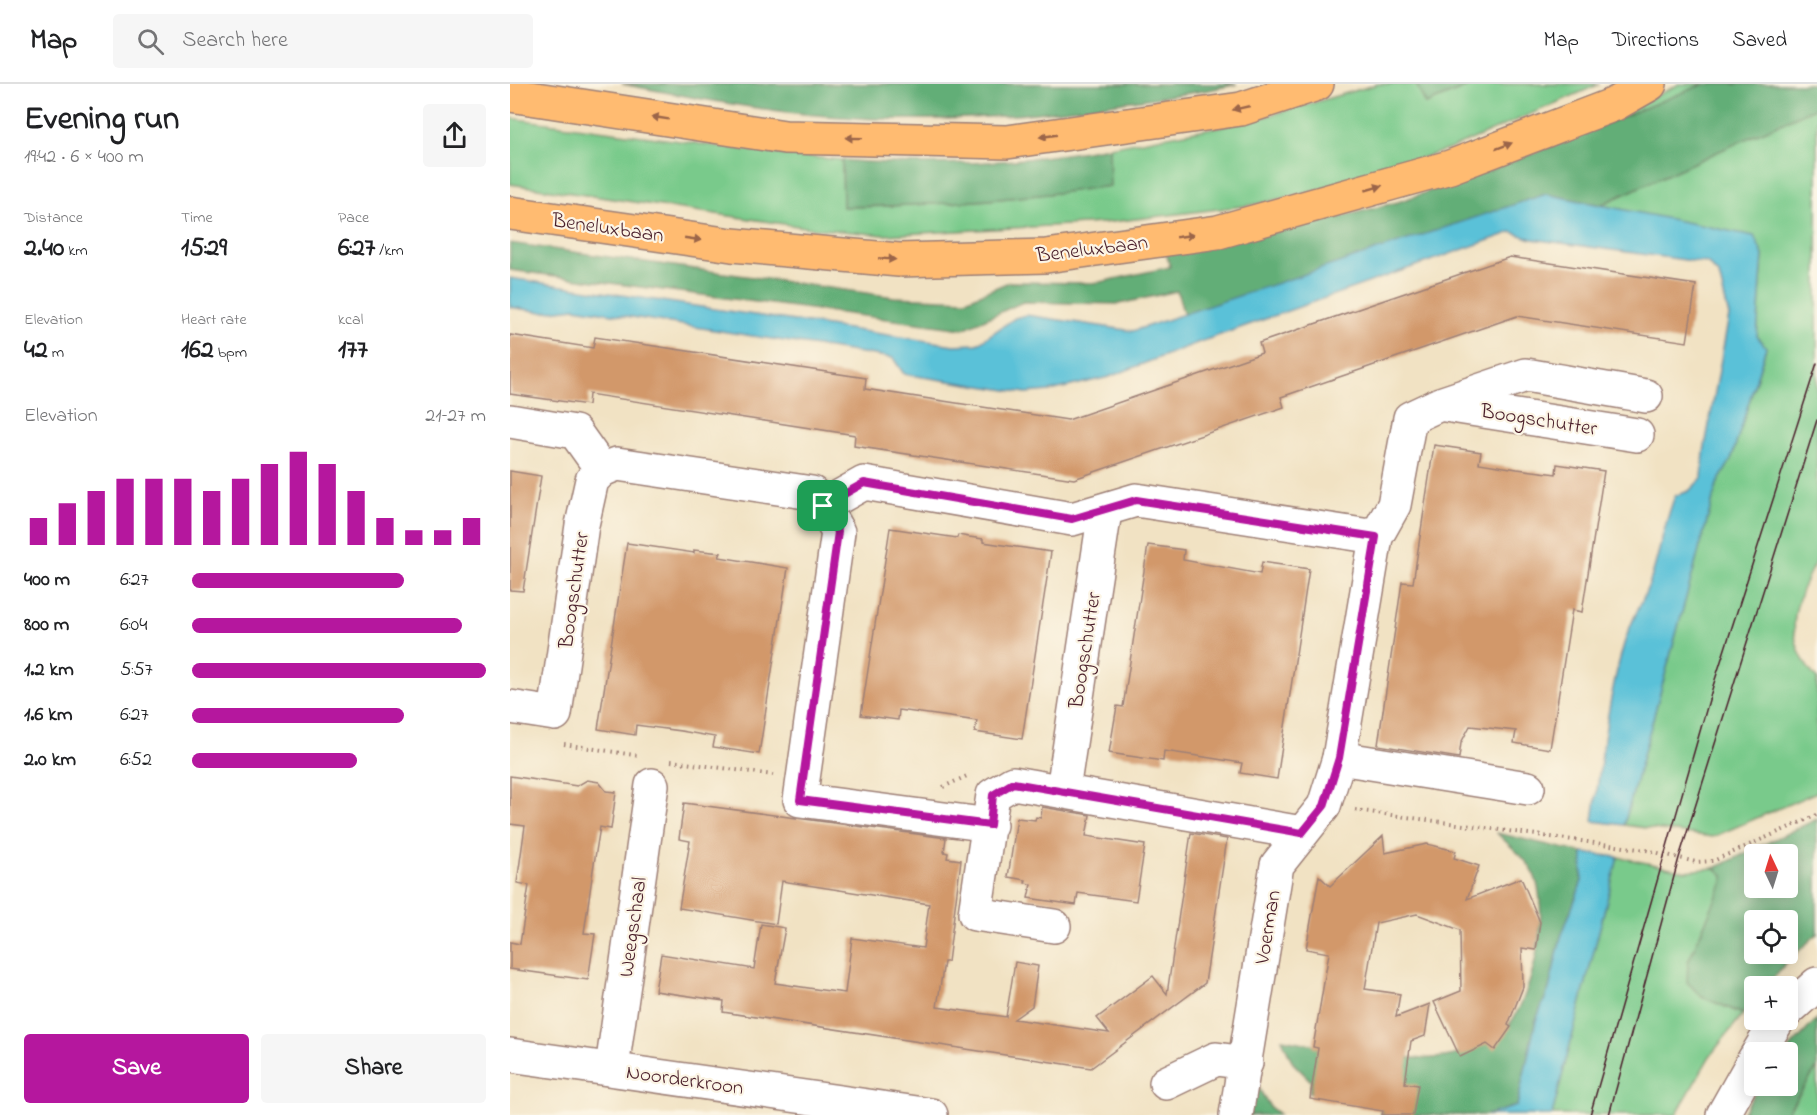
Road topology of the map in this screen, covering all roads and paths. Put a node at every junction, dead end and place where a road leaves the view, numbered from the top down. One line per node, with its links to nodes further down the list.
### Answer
1 (1317, 84): 3 (main road, one-way to 3)
2 (1650, 84): 4 (main road, Beneluxbaan, one-way to 2)
3 (510, 95)
4 (510, 213)
5 (1646, 396): 6 (street, Boogschutter)
6 (1440, 404): 8 (street, Boogschutter); 12 (street, Boogschutter)
7 (510, 421): 9 (street)
8 (1637, 435)
9 (602, 470): 10 (street); 13 (street, Boogschutter)
10 (823, 506): 11 (street); 20 (street)
11 (1105, 511): 12 (street); 17 (street, Boogschutter)
12 (1376, 537): 14 (street, Boogschutter)
13 (510, 707)
14 (1339, 758): 16 (street); 18 (street, Boogschutter)
15 (652, 785): 27 (street, Weegschaal)
16 (1528, 788)
17 (1063, 790): 20 (street); 21 (street)
18 (1324, 806): 19 (path); 21 (street, Voerman)
19 (1817, 815)
20 (990, 825): 22 (street)
21 (1302, 833): 26 (street, Voerman)
22 (1054, 926)
23 (1817, 984): 24 (street)
24 (1798, 1001)
25 (510, 1055): 27 (street, Noorderkroon)
26 (1246, 1063): 29 (street); 32 (street, Voerman)
27 (612, 1068): 30 (street, Noorderkroon)
28 (1744, 1078): 33 (street)
29 (1166, 1083)
30 (849, 1109): 31 (street, Noorderkroon)
31 (931, 1115)
32 (1236, 1115)
33 (1723, 1115)

